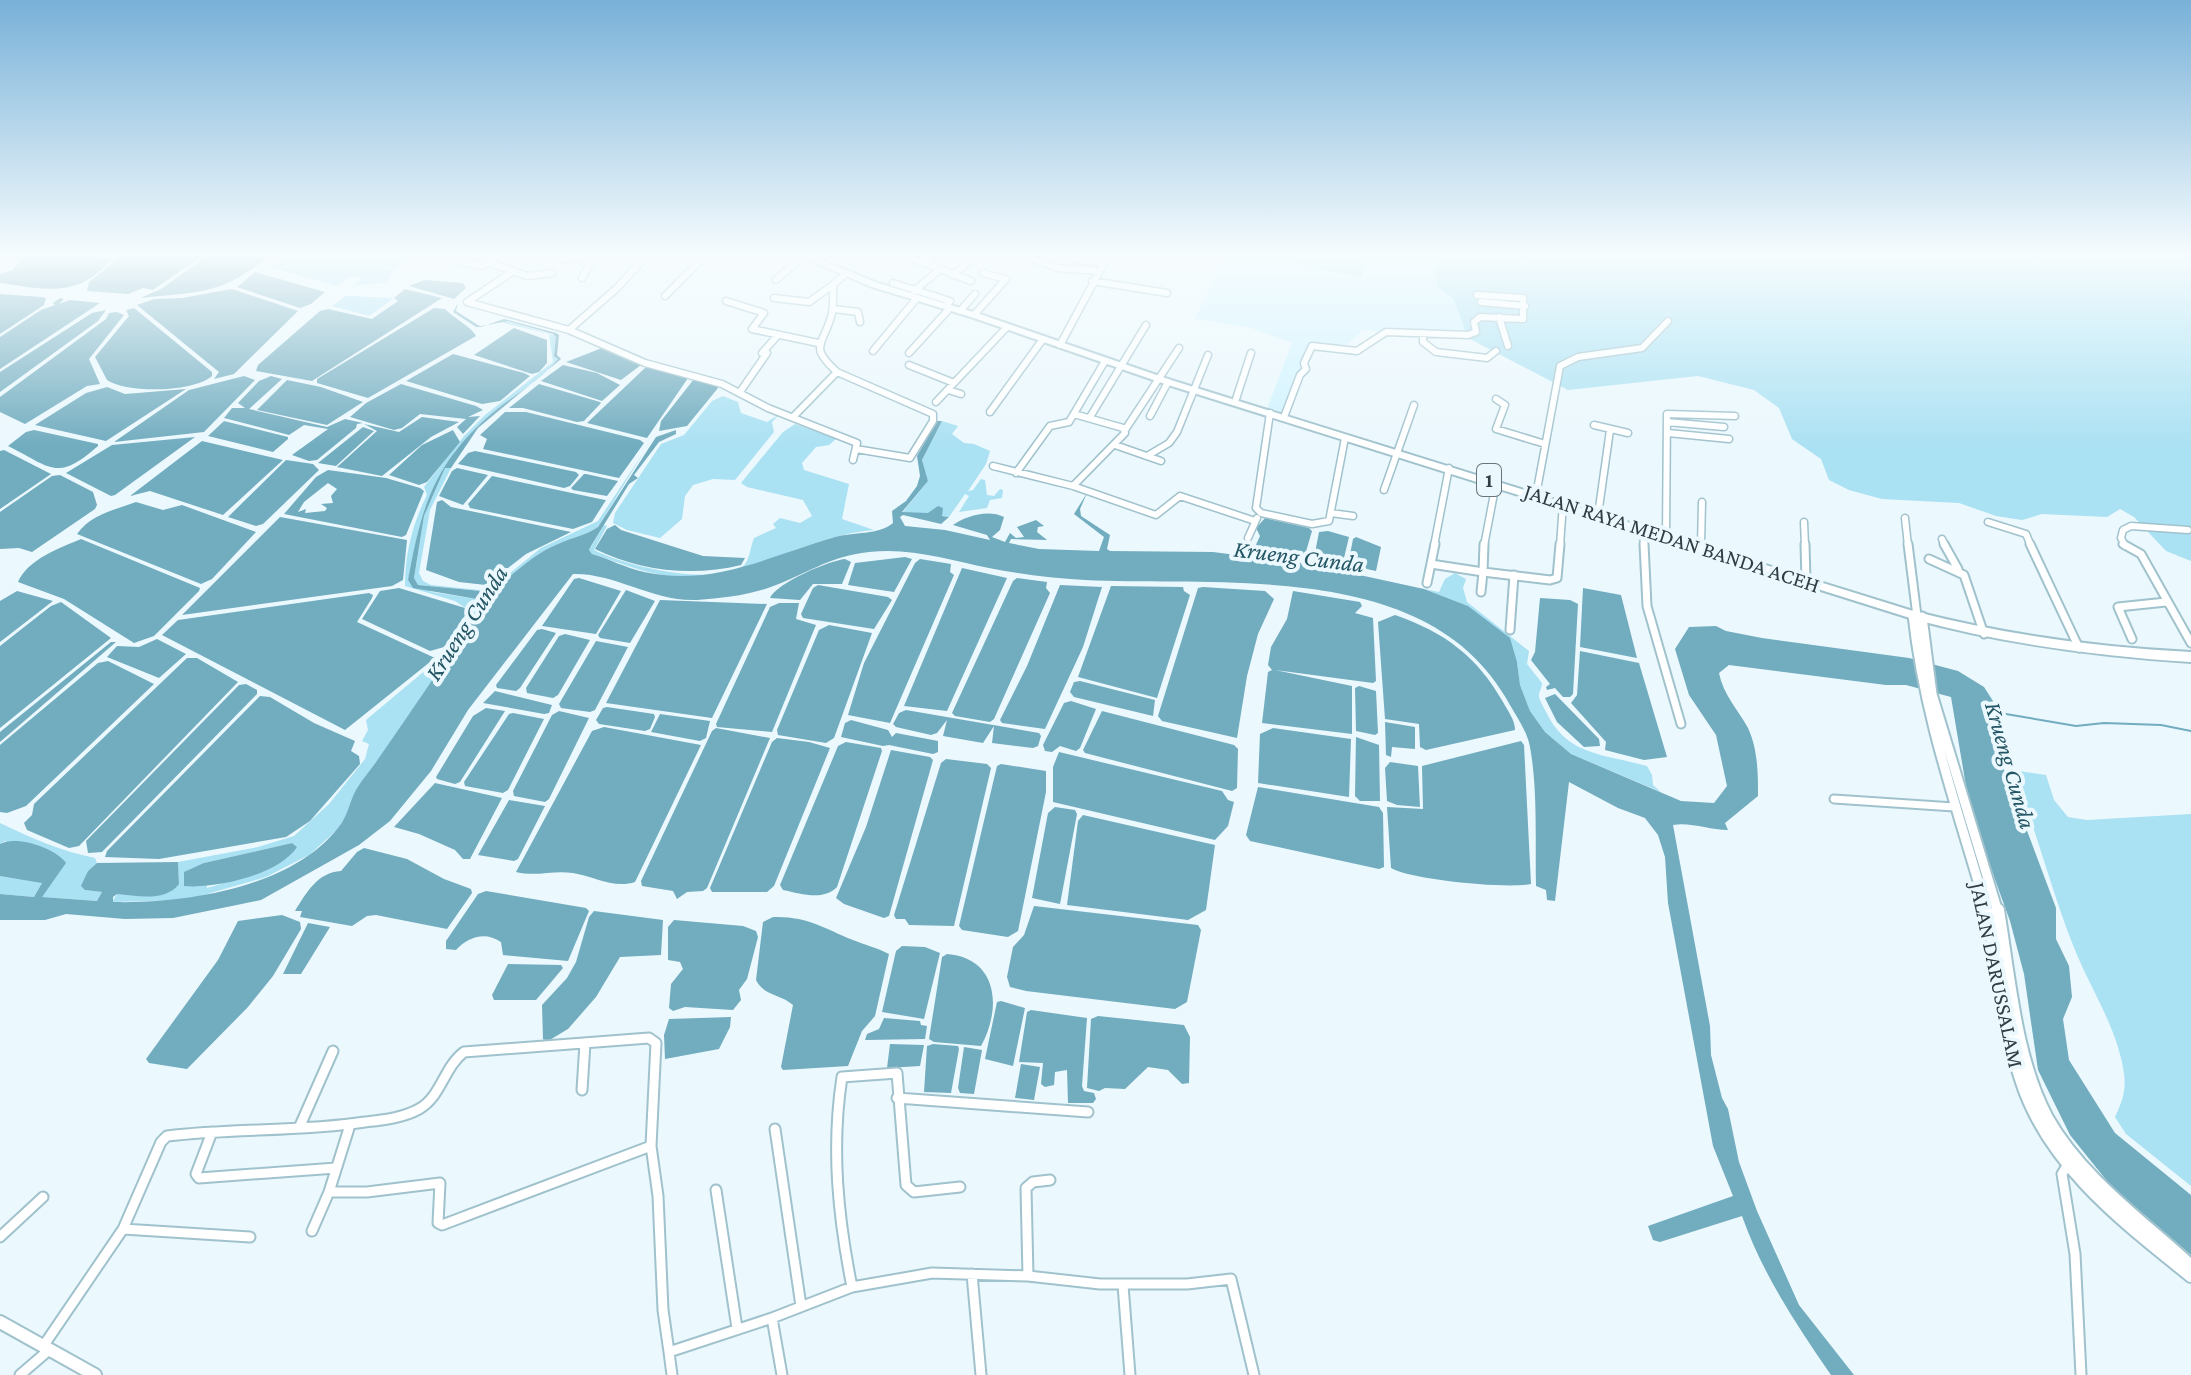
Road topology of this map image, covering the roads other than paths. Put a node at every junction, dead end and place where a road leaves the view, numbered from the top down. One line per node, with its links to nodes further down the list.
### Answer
1 (526, 318): 16 (street)
2 (583, 318): 16 (street)
3 (760, 318): 18 (street)
4 (830, 318): 20 (street)
5 (859, 318): 13 (street)
6 (897, 318): 24 (street)
7 (942, 318): 26 (street)
8 (983, 318): 15 (highway, JALAN RAYA MEDAN BANDA ACEH / 1)
9 (1073, 318): 21 (street)
10 (1477, 318): 17 (street)
11 (1499, 318): 22 (street)
12 (1668, 321): 60 (street)
13 (860, 322)
14 (1146, 325): 31 (street)
15 (1007, 327): 19 (highway, JALAN RAYA MEDAN BANDA ACEH / 1); 34 (street)
16 (569, 330): 37 (street)
17 (1423, 333): 25 (street); 50 (street)
18 (778, 335): 20 (street); 37 (street)
19 (1043, 339): 21 (highway, JALAN RAYA MEDAN BANDA ACEH / 1); 43 (street)
20 (818, 343): 32 (street)
21 (1060, 345): 29 (highway, JALAN RAYA MEDAN BANDA ACEH / 1)
22 (1508, 346)
23 (1179, 348): 33 (street)
24 (873, 351)
25 (1496, 351)
26 (909, 353)
27 (1251, 353): 41 (street)
28 (1208, 355): 36 (street)
29 (1105, 361): 31 (highway, JALAN RAYA MEDAN BANDA ACEH / 1); 45 (street)
30 (909, 365): 34 (street)
31 (1121, 366): 33 (highway, JALAN RAYA MEDAN BANDA ACEH / 1); 49 (street)
32 (837, 372): 48 (street); 62 (street)
33 (1163, 380): 36 (highway, JALAN RAYA MEDAN BANDA ACEH / 1); 46 (street); 54 (street)
34 (954, 383): 35 (street)
35 (948, 390): 38 (street); 40 (street)
36 (1194, 390): 41 (highway, JALAN RAYA MEDAN BANDA ACEH / 1); 64 (street)
37 (740, 392): 48 (street)
38 (961, 394)
39 (1496, 399): 60 (street)
40 (936, 402)
41 (1235, 402): 44 (highway, JALAN RAYA MEDAN BANDA ACEH / 1)
42 (1414, 405): 63 (street)
43 (990, 412)
44 (1270, 413): 50 (highway, JALAN RAYA MEDAN BANDA ACEH / 1); 76 (street)
45 (1074, 414): 49 (street); 69 (street)
46 (1150, 416)
47 (1735, 416): 51 (street)
48 (793, 417): 62 (street)
49 (1090, 417): 54 (street)
50 (1284, 417): 58 (highway, JALAN RAYA MEDAN BANDA ACEH / 1)
51 (1667, 422): 53 (street); 57 (street)
52 (1594, 425): 55 (street)
53 (1724, 427)
54 (1125, 430): 61 (street)
55 (1610, 430): 56 (street); 78 (street)
56 (1628, 433)
57 (1668, 433): 59 (street); 86 (street)
58 (1345, 438): 63 (highway, JALAN RAYA MEDAN BANDA ACEH / 1); 77 (street)
59 (1729, 439)
60 (1545, 444): 73 (street)
61 (1115, 445): 64 (street); 71 (street)
62 (856, 449): 65 (street)
63 (1398, 454): 68 (highway, JALAN RAYA MEDAN BANDA ACEH / 1); 72 (street)
64 (1147, 456): 66 (street)
65 (853, 460)
66 (1161, 461)
67 (993, 466): 69 (street)
68 (1449, 468): 70 (highway, JALAN RAYA MEDAN BANDA ACEH / 1); 91 (street)
69 (1016, 473): 71 (street)
70 (1496, 483): 73 (highway, JALAN RAYA MEDAN BANDA ACEH / 1); 93 (street)
71 (1073, 486): 81 (street)
72 (1384, 490)
73 (1536, 495): 75 (highway, JALAN RAYA MEDAN BANDA ACEH / 1)
74 (1702, 502): 89 (street)
75 (1563, 503): 78 (highway, JALAN RAYA MEDAN BANDA ACEH / 1); 94 (street)
76 (1261, 513): 77 (street); 81 (street)
77 (1331, 513): 79 (street)
78 (1598, 515): 84 (highway, JALAN RAYA MEDAN BANDA ACEH / 1)
79 (1353, 516)
80 (1905, 518): 99 (street)
81 (1255, 521): 87 (street)
82 (1804, 522): 95 (street)
83 (1988, 522): 104 (street)
84 (1643, 529): 86 (highway, JALAN RAYA MEDAN BANDA ACEH / 1); 107 (street)
85 (2188, 530): 98 (street)
86 (1666, 536): 89 (highway, JALAN RAYA MEDAN BANDA ACEH / 1)
87 (1248, 538)
88 (1942, 539): 92 (street)
89 (1701, 548): 95 (highway, JALAN RAYA MEDAN BANDA ACEH / 1)
90 (1929, 559): 92 (street)
91 (1431, 564): 93 (street); 96 (street)
92 (1958, 570): 101 (street)
93 (1483, 572): 94 (street); 97 (street)
94 (1514, 575): 100 (street)
95 (1806, 581): 99 (highway, JALAN RAYA MEDAN BANDA ACEH / 1)
96 (1427, 583)
97 (1481, 592)
98 (2166, 602): 102 (street); 103 (street)
99 (1917, 616): 101 (highway, JALAN RAYA MEDAN BANDA ACEH / 1); 106 (street, JALAN DARUSSALAM); 106 (street, JALAN DARUSSALAM)
100 (1510, 630)
101 (1984, 634): 104 (highway, JALAN RAYA MEDAN BANDA ACEH / 1)
102 (2132, 639)
103 (2191, 643)
104 (2079, 650): 105 (highway, JALAN RAYA MEDAN BANDA ACEH / 1)
105 (2191, 657)
106 (1927, 692): 109 (street, JALAN DARUSSALAM); 120 (street, JALAN DARUSSALAM)
107 (1681, 724)
108 (1834, 799): 109 (street)
109 (1954, 807): 120 (street, JALAN DARUSSALAM)
110 (585, 1043): 112 (street); 115 (street); 119 (street)
111 (333, 1051): 116 (street)
112 (582, 1090)
113 (897, 1098): 114 (street); 123 (street); 136 (street)
114 (1088, 1112)
115 (350, 1125): 116 (street); 121 (street)
116 (299, 1128): 118 (street)
117 (775, 1129): 137 (street)
118 (212, 1132): 121 (street); 127 (street)
119 (651, 1146): 125 (street); 142 (street)
120 (2072, 1162): 131 (street, JALAN DARUSSALAM); 134 (street, JALAN DARUSSALAM); 150 (street)
121 (336, 1168): 125 (street)
122 (1050, 1180): 133 (street)
123 (960, 1187)
124 (716, 1190): 140 (street)
125 (329, 1192): 128 (street)
126 (43, 1197): 129 (street)
127 (123, 1229): 130 (street); 141 (street)
128 (312, 1231)
129 (0, 1237)
130 (250, 1237)
131 (2191, 1266)
132 (972, 1274): 133 (street); 136 (street); 147 (street)
133 (1028, 1276): 135 (street)
134 (2191, 1276)
135 (1123, 1285): 148 (street); 149 (street)
136 (852, 1287): 137 (street)
137 (801, 1306): 138 (street)
138 (772, 1318): 140 (street); 146 (street)
139 (0, 1322): 141 (street)
140 (737, 1328): 142 (street)
141 (47, 1347): 143 (street); 144 (street)
142 (669, 1352): 145 (street)
143 (20, 1375)
144 (95, 1375)
145 (672, 1375)
146 (782, 1375)
147 (981, 1375)
148 (1130, 1375)
149 (1254, 1375)
150 (2081, 1375)

